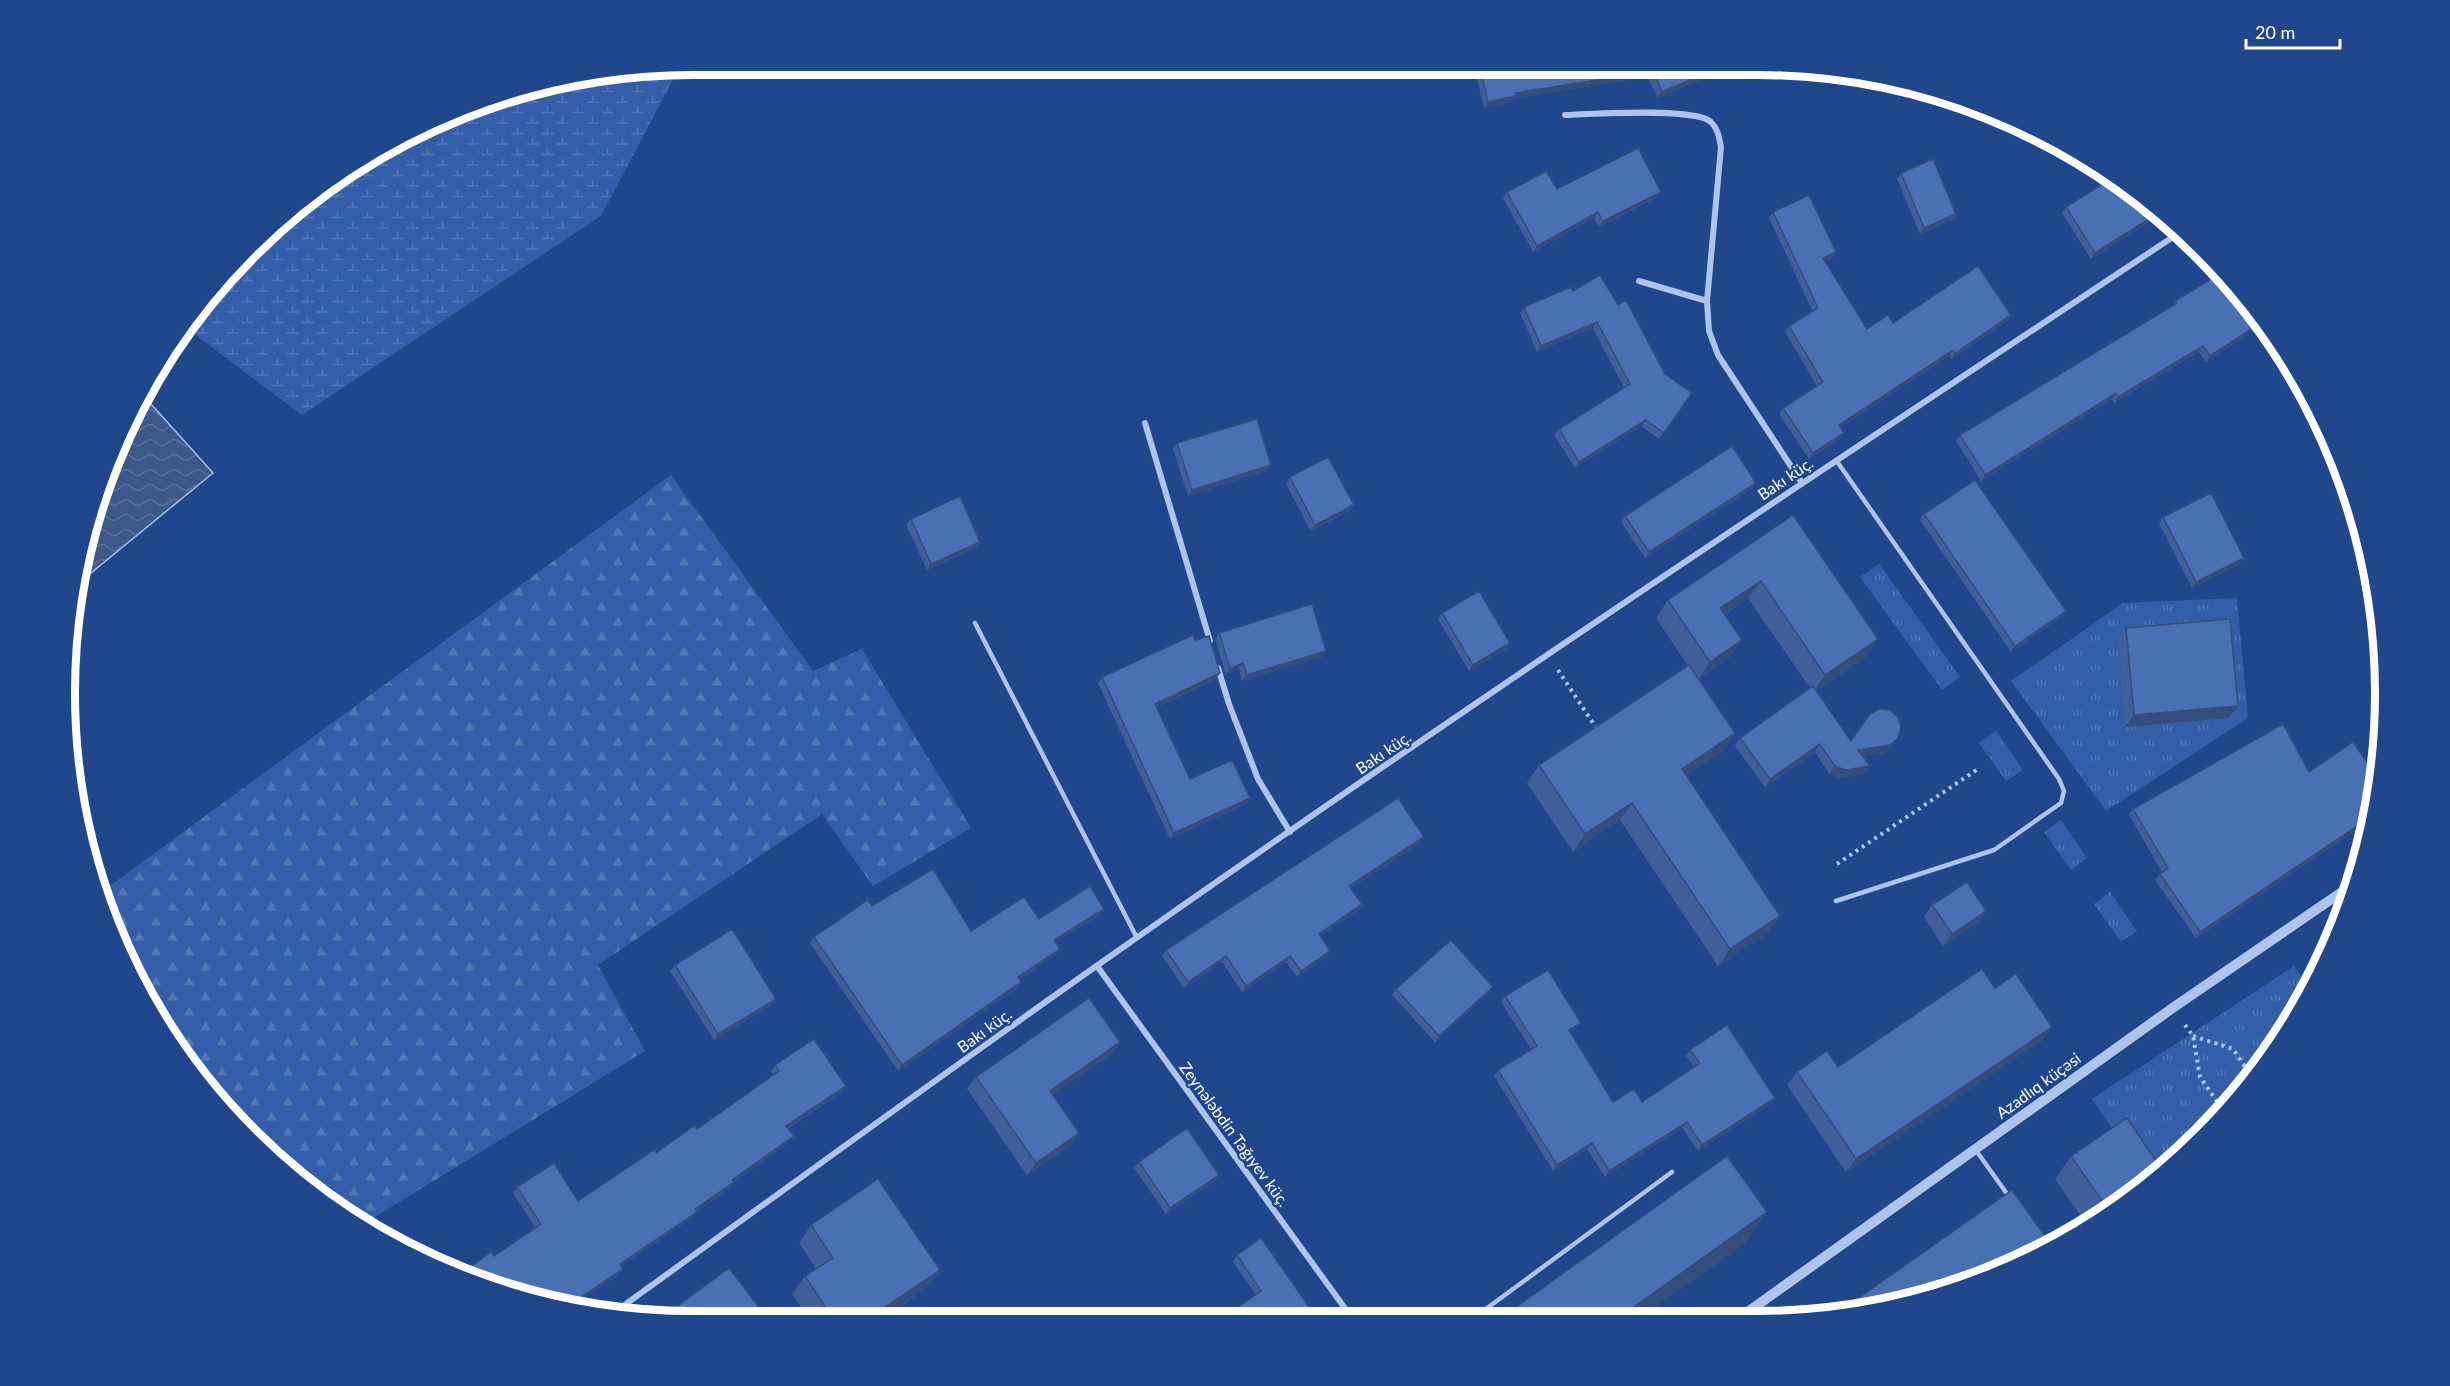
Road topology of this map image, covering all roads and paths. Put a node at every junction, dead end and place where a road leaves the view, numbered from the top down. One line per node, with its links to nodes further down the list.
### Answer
1 (1565, 115): 4 (street)
2 (2173, 237): 6 (street, Bakı küç.)
3 (1639, 280): 4 (street)
4 (1707, 301): 7 (street)
5 (1145, 423): 9 (street)
6 (1836, 460): 7 (street, Bakı küç.); 17 (lane)
7 (1802, 483): 10 (street, Bakı küç.)
8 (975, 623): 18 (lane)
9 (1212, 649)
10 (1548, 655): 12 (path); 14 (street, Bakı küç.)
11 (1215, 660): 14 (street)
12 (1600, 734)
13 (1978, 769): 15 (path)
14 (1290, 832): 18 (street, Bakı küç.)
15 (1837, 864)
16 (2342, 892): 22 (street, Azadlıq küçəsi)
17 (1836, 901)
18 (1137, 938): 19 (street, Bakı küç.)
19 (1097, 966): 25 (street, Bakı küç.); 26 (street, Zeynələbdin Tağıyev küç.)
20 (2247, 1069): 21 (path)
21 (2219, 1104)
22 (1975, 1149): 24 (lane); 28 (street, Azadlıq küçəsi)
23 (1672, 1172): 27 (lane)
24 (2016, 1207)
25 (622, 1307)
26 (1347, 1311)
27 (1483, 1311)
28 (1750, 1311)

